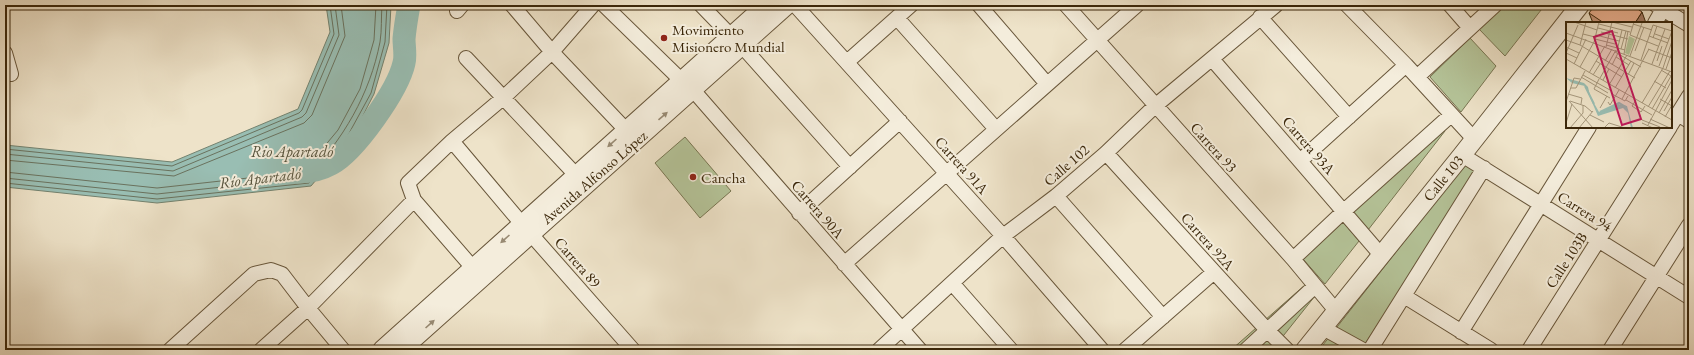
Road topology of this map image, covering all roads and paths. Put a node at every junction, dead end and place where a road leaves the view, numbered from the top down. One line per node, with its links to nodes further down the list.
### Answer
1 (512, 5): 27 (street)
2 (593, 5): 27 (street)
3 (701, 5): 26 (street)
4 (766, 5): 26 (street, Avenida Alfonso López)
5 (787, 5): 26 (street, Avenida Alfonso López)
6 (795, 5): 31 (street, Carrera 91A)
7 (911, 5): 19 (street)
8 (978, 5): 35 (street)
9 (1066, 5): 25 (street, Carrera 93)
10 (1137, 5): 25 (street)
11 (1276, 5): 18 (street, Calle 102)
12 (1347, 5): 32 (street)
13 (1450, 5): 24 (street)
14 (1495, 5): 24 (street)
15 (1580, 5): 20 (street, Calle 103)
16 (609, 7): 36 (street, Carrera 90A)
17 (1660, 7): 21 (street); 23 (street)
18 (1260, 17): 30 (street, Calle 102); 41 (street)
19 (897, 18): 31 (street); 45 (street)
20 (1567, 22)
21 (1654, 22)
22 (1566, 23): 47 (street, Calle 103)
23 (1688, 23)
24 (1470, 28): 34 (street)
25 (1098, 40): 35 (street); 39 (street, Carrera 93)
26 (737, 41): 36 (street, Avenida Alfonso López); 52 (street)
27 (552, 52): 38 (street); 46 (street)
28 (5, 53): 33 (street)
29 (466, 58): 38 (street)
30 (1212, 59): 39 (street, Calle 102); 51 (street, Carrera 93A)
31 (847, 62): 42 (street, Carrera 91A)
32 (1406, 65): 34 (street); 41 (street)
33 (11, 74)
34 (1417, 76): 40 (street)
35 (1047, 84): 45 (street)
36 (687, 86): 46 (street, Avenida Alfonso López); 60 (street, Carrera 90A); 62 (street, Avenida Alfonso López, one-way to 36)
37 (1689, 96): 43 (street, Calle 103B)
38 (503, 98): 48 (street); 55 (street)
39 (1155, 106): 49 (street, Calle 102); 66 (street, Carrera 93)
40 (1451, 115): 47 (street); 59 (street)
41 (1349, 117): 51 (street)
42 (900, 121): 52 (street); 54 (street, Carrera 91A)
43 (1677, 122): 64 (street, Calle 103B)
44 (1588, 128): 58 (street)
45 (996, 129): 54 (street)
46 (626, 130): 55 (street, Avenida Alfonso López, one-way to 55)
47 (1474, 139): 50 (street, Calle 103)
48 (452, 141): 57 (street); 62 (street, Carrera 89)
49 (1106, 153): 56 (street, Calle 102); 69 (street, Carrera 92A)
50 (1462, 155): 53 (street, Carrera 94); 65 (street, Calle 103)
51 (1300, 161): 59 (street, Carrera 93A)
52 (850, 167): 60 (street)
53 (1484, 168): 58 (street, Carrera 94); 73 (street, Calle 103)
54 (946, 173): 63 (street, Carrera 91A); 67 (street)
55 (576, 175): 62 (street, Avenida Alfonso López)
56 (1056, 196): 63 (street, Calle 102); 77 (street)
57 (414, 200): 68 (street); 75 (street)
58 (1541, 204): 64 (street, Carrera 94); 81 (street)
59 (1344, 211): 65 (street, Carrera 93A); 66 (street)
60 (799, 213): 67 (street, Carrera 90A)
61 (1689, 225): 70 (street)
62 (526, 229): 68 (street, Avenida Alfonso López, one-way to 68); 86 (street, Avenida Alfonso López, one-way to 62); 87 (street, Carrera 89)
63 (1003, 236): 71 (street, Calle 102); 91 (street, Carrera 91A)
64 (1599, 240): 70 (street, Carrera 94); 99 (street, Calle 103B)
65 (1381, 254): 76 (street, Calle 103)
66 (1293, 260): 72 (street, Carrera 93)
67 (844, 264): 79 (street, Carrera 90A)
68 (473, 268): 85 (street, Avenida Alfonso López)
69 (1214, 272): 77 (street); 80 (street, Carrera 92A)
70 (1656, 276): 74 (street, Carrera 94); 100 (street)
71 (952, 283): 79 (street, Calle 102); 90 (street)
72 (1315, 286): 76 (street, Carrera 93); 80 (street)
73 (1404, 296): 81 (street); 97 (street, Calle 103)
74 (1689, 297)
75 (308, 308): 82 (street); 83 (street); 84 (street)
76 (1337, 312): 78 (street, Calle 103)
77 (1163, 317): 92 (street)
78 (1323, 328): 95 (street, Calle 103); 96 (street)
79 (902, 329): 88 (street, Calle 102); 89 (street, Carrera 90A)
80 (1267, 330): 93 (street); 94 (street, Carrera 92A)
81 (1462, 332): 98 (street)
82 (170, 350)
83 (261, 350)
84 (343, 350)
85 (382, 350)
86 (401, 350)
87 (634, 350)
88 (879, 350)
89 (920, 350)
90 (1011, 350)
91 (1102, 350)
92 (1125, 350)
93 (1246, 350)
94 (1287, 350)
95 (1305, 350)
96 (1363, 350)
97 (1370, 350)
98 (1491, 350)
99 (1529, 350)
100 (1610, 350)

